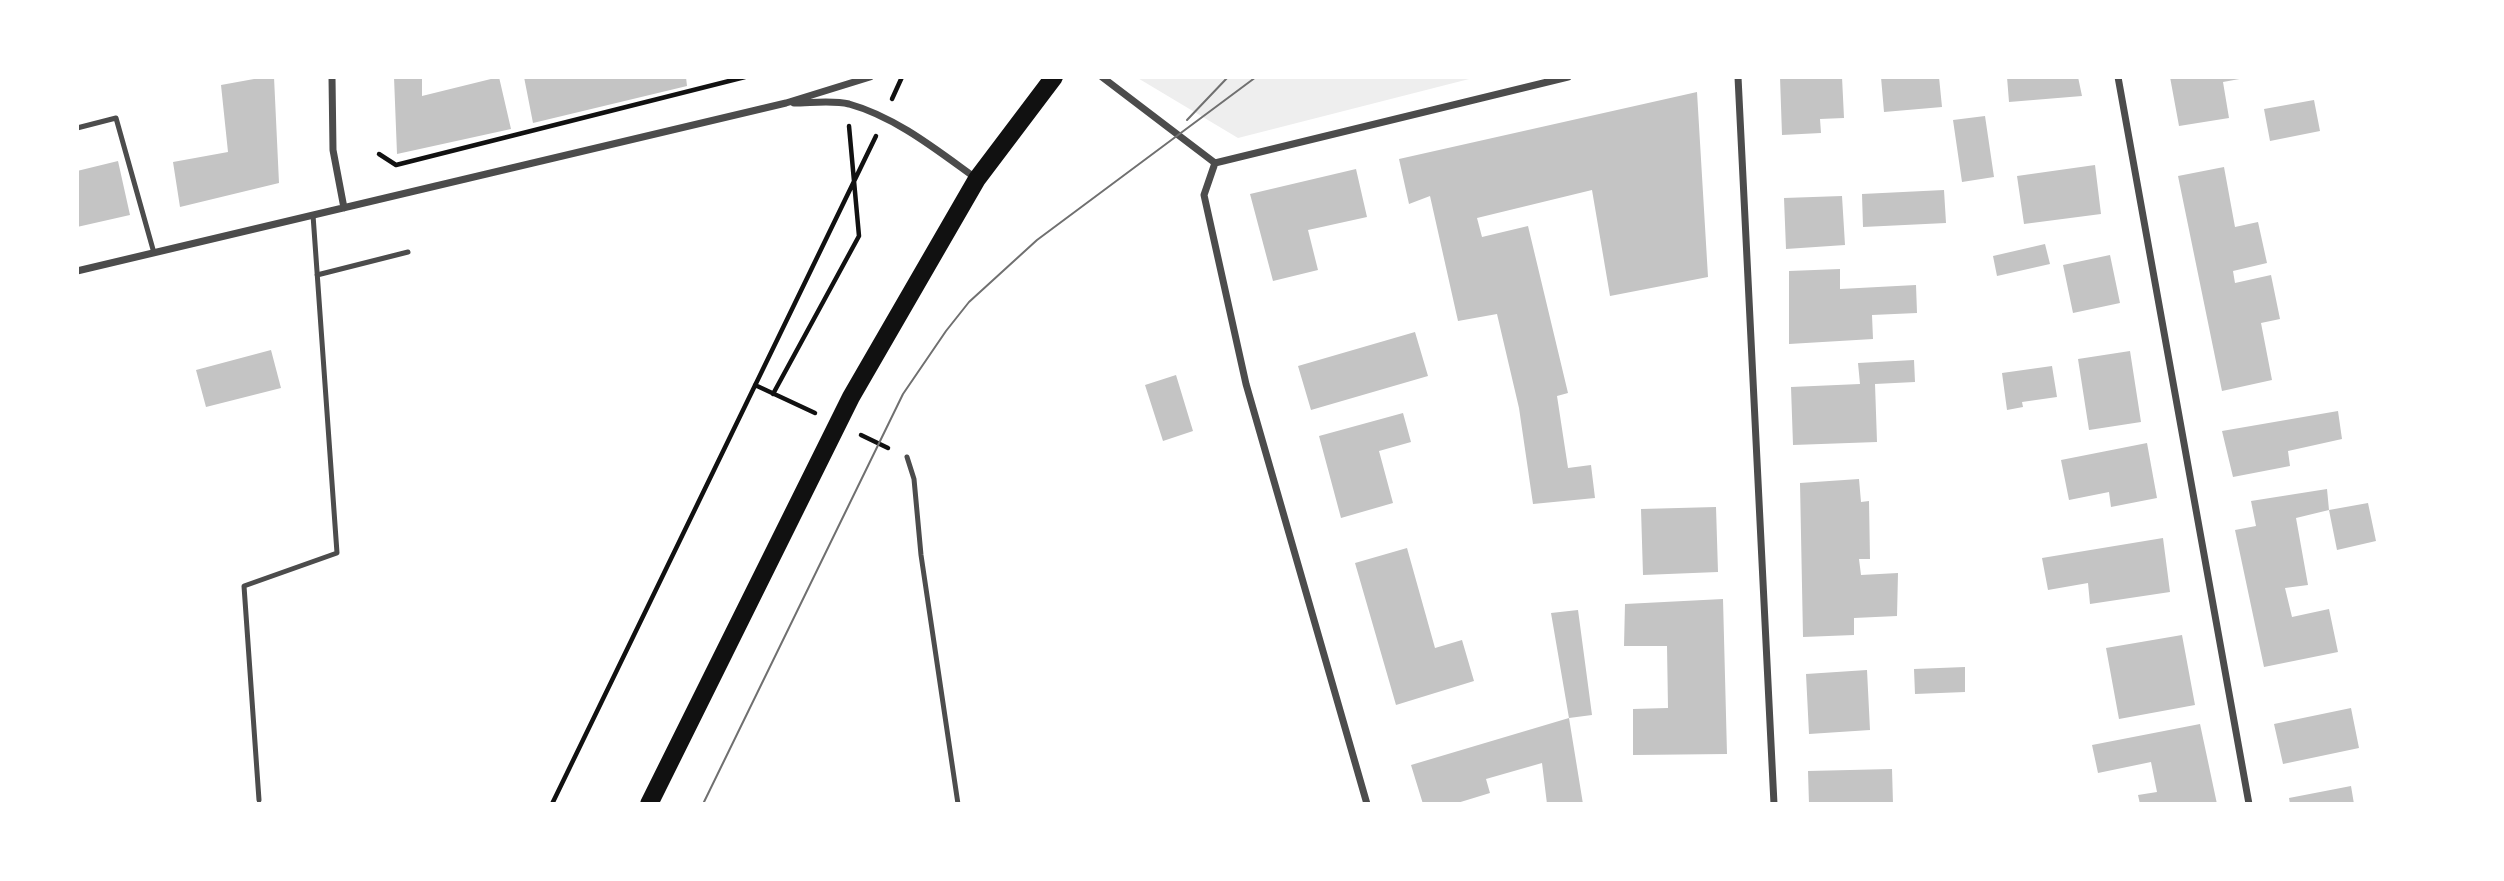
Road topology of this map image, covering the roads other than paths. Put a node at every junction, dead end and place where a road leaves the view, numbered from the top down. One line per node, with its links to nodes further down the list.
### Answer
1 (332, 77): 13 (street)
2 (870, 77): 9 (street)
3 (1054, 77): 12 (main road)
4 (1102, 77): 11 (street)
5 (1568, 77): 8 (street)
6 (1738, 77): 24 (street)
7 (2118, 77): 25 (street)
8 (1543, 80): 11 (street)
9 (786, 103): 12 (street); 13 (street)
10 (77, 128): 16 (lane)
11 (1215, 163): 23 (street)
12 (977, 179): 21 (main road)
13 (344, 208): 14 (street)
14 (313, 215): 16 (street); 18 (lane)
15 (408, 252): 18 (lane)
16 (154, 253): 17 (street)
17 (77, 271)
18 (317, 275): 20 (lane)
19 (908, 457): 22 (lane)
20 (259, 800)
21 (649, 804)
22 (958, 804)
23 (1367, 804)
24 (1774, 804)
25 (2249, 804)

